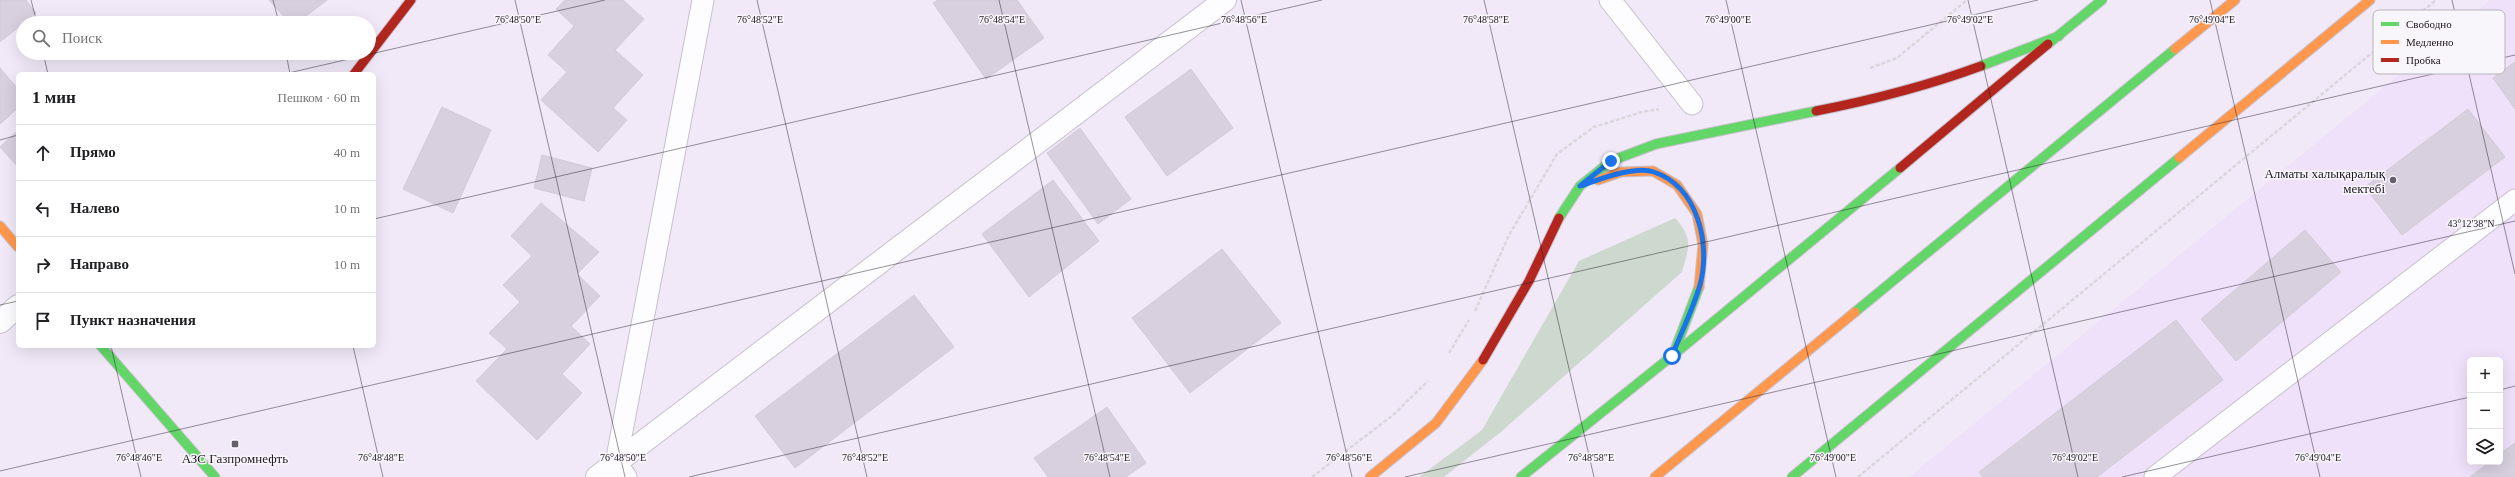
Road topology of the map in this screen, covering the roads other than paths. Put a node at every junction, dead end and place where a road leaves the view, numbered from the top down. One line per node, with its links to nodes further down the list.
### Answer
1 (411, 0): 9 (main road)
2 (703, 0): 21 (lane)
3 (1225, 0): 21 (street)
4 (1610, 0): 12 (lane)
5 (2102, 0): 8 (main road)
6 (2235, 0): 26 (main road)
7 (2370, 0): 27 (main road)
8 (2059, 36): 13 (main road); 20 (main road)
9 (376, 45)
10 (365, 60): 11 (main road)
11 (356, 72)
12 (1692, 104)
13 (1580, 186): 20 (main road); 24 (main road)
14 (2515, 200): 28 (lane)
15 (0, 226): 16 (main road)
16 (16, 245)
17 (16, 308): 18 (street)
18 (0, 322)
19 (103, 348): 22 (main road)
20 (1672, 356): 25 (main road)
21 (621, 470): 23 (street)
22 (215, 477)
23 (597, 477)
24 (1370, 477)
25 (1521, 477)
26 (1655, 477)
27 (1792, 477)
28 (2155, 477)

